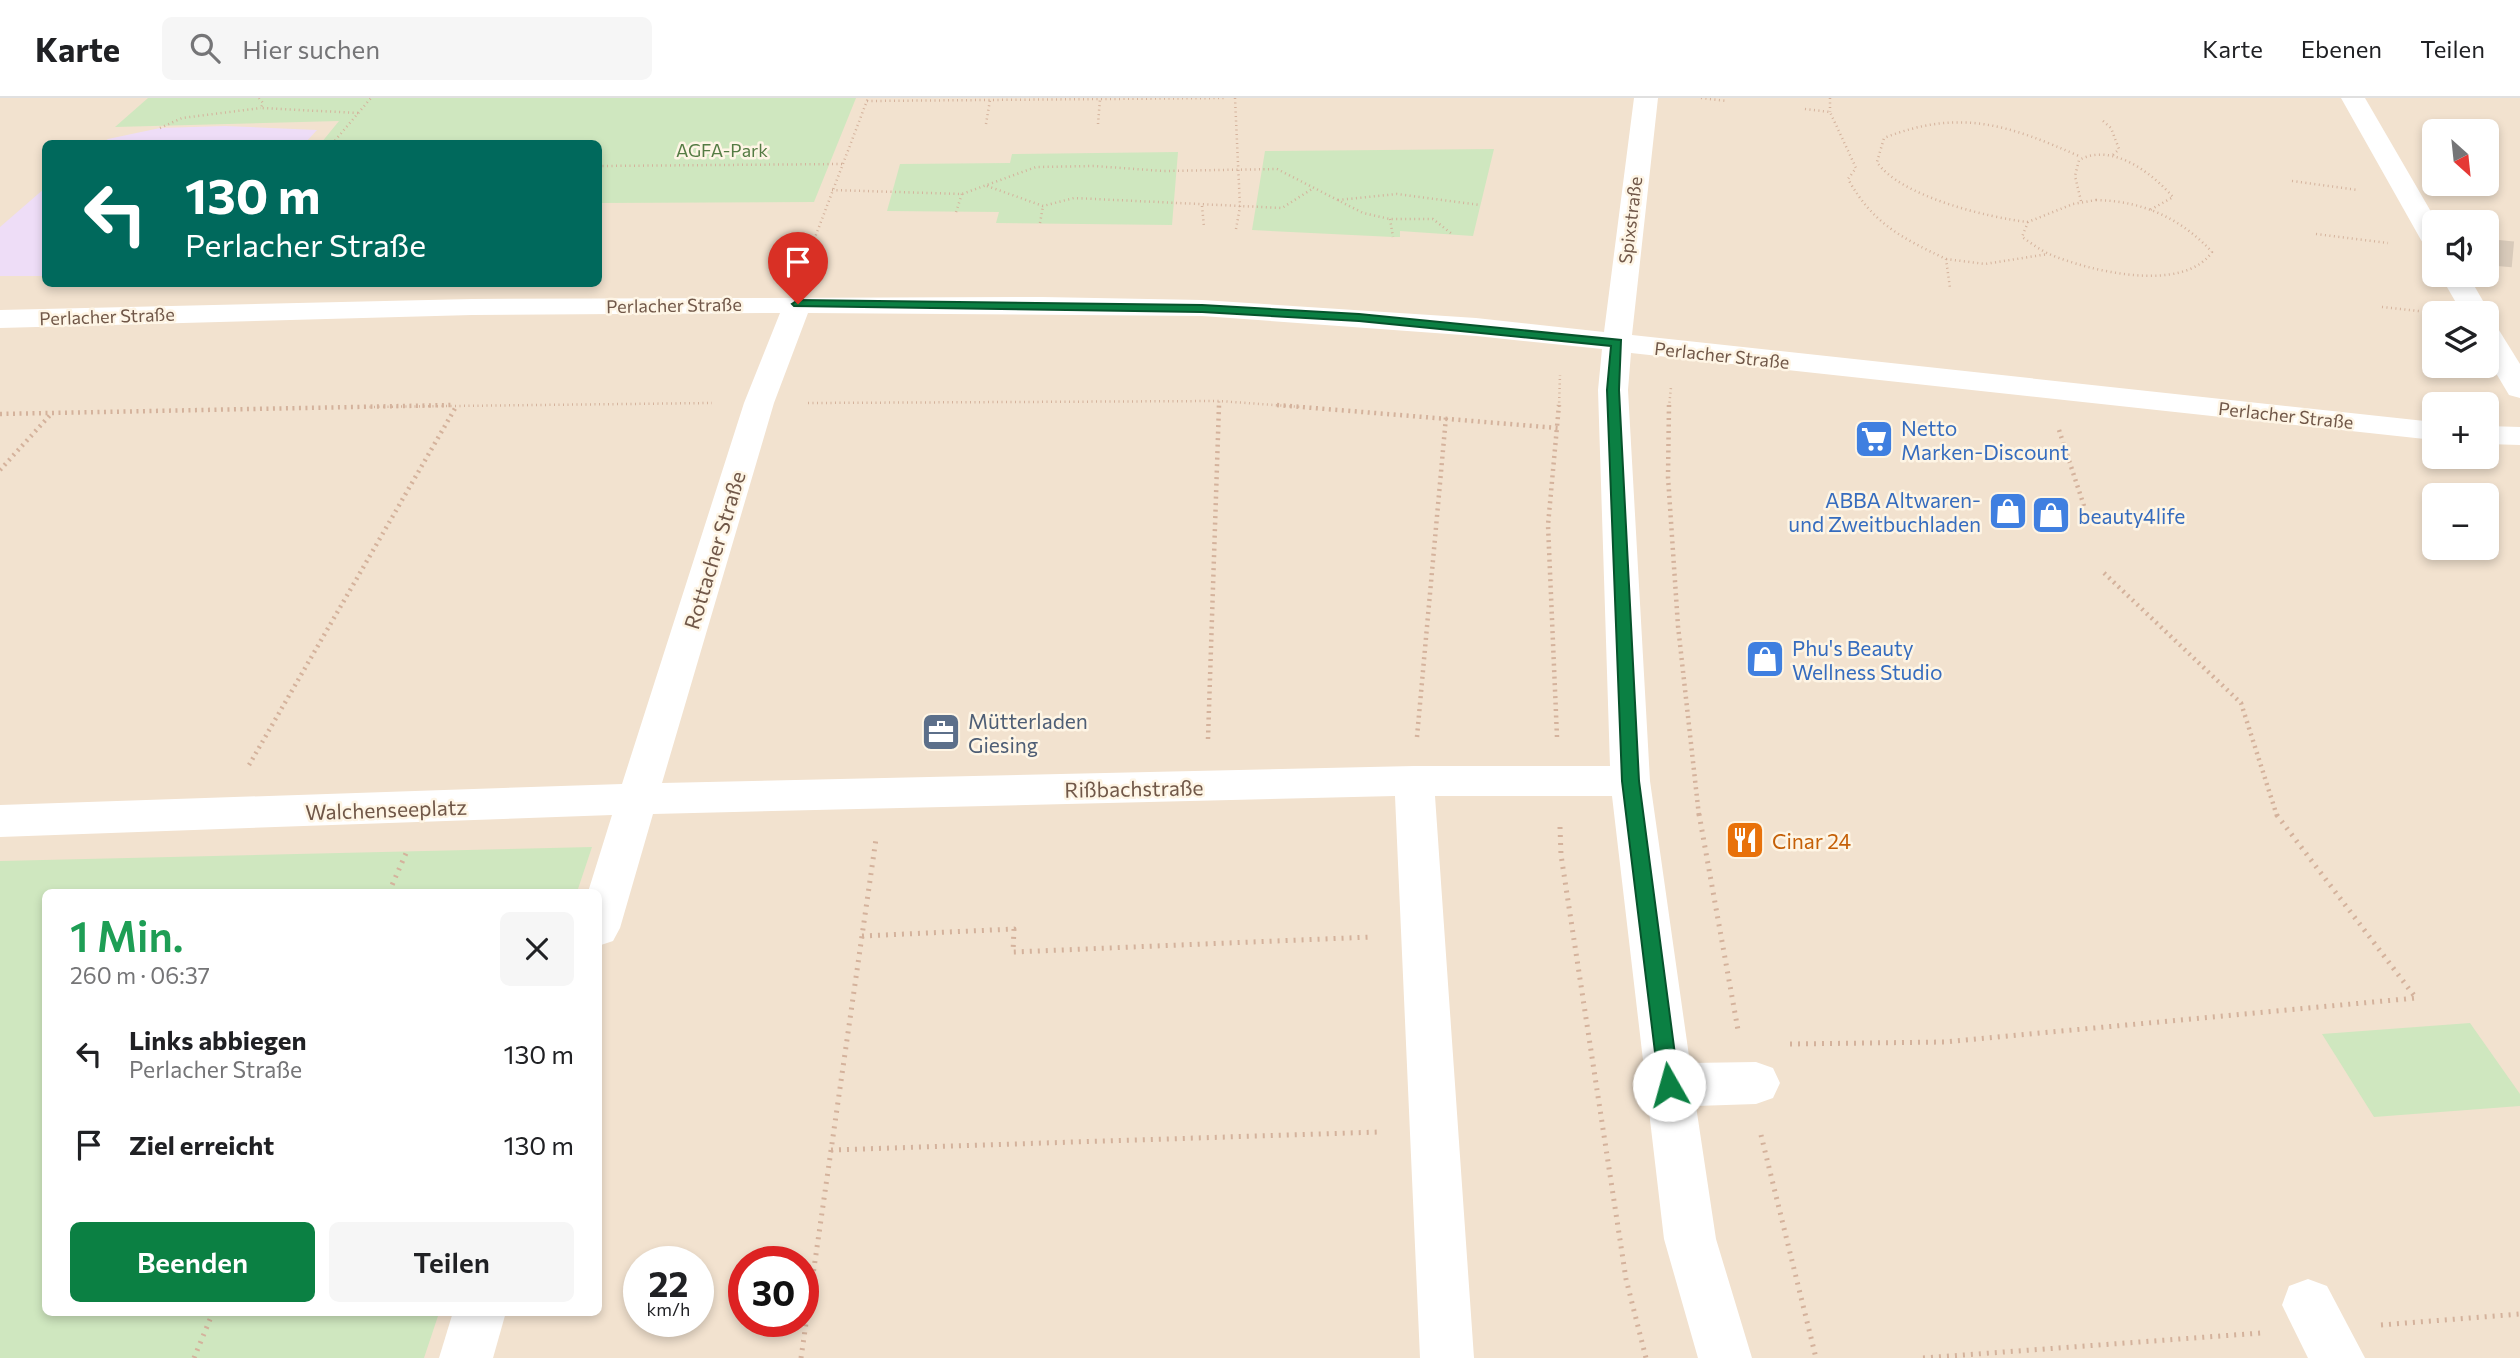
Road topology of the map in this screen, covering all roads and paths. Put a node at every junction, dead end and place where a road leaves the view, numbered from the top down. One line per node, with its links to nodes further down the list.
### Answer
1 (259, 98): 15 (path)
2 (371, 98): 18 (path)
3 (1147, 98): 4 (path); 12 (path)
4 (1226, 98)
5 (1235, 98): 28 (path)
6 (1646, 98): 60 (street, Spixstraße)
7 (1701, 98): 14 (path)
8 (1830, 98): 17 (path)
9 (2353, 98): 34 (street)
10 (987, 99): 11 (path); 13 (path); 20 (path)
11 (1068, 99): 12 (path)
12 (1100, 99): 21 (path)
13 (867, 100): 26 (path)
14 (1727, 101)
15 (261, 108): 18 (path); 22 (path)
16 (1805, 109): 17 (path)
17 (1830, 112): 54 (path)
18 (358, 113): 23 (path)
19 (2103, 121): 24 (path)
20 (986, 124)
21 (1098, 124)
22 (160, 128)
23 (335, 140)
24 (2112, 156): 25 (path); 41 (path)
25 (2081, 157): 36 (path); 45 (path)
26 (843, 164): 27 (path); 32 (path)
27 (602, 166)
28 (1239, 168): 30 (path); 31 (path); 40 (path)
29 (2292, 181): 34 (path)
30 (986, 185): 33 (path); 38 (path)
31 (1312, 189): 35 (path); 40 (path)
32 (832, 190): 33 (path); 56 (path)
33 (962, 194): 42 (path)
34 (2410, 198): 44 (street)
35 (1337, 200): 37 (path); 43 (path)
36 (2081, 201): 41 (path); 45 (path)
37 (1480, 205)
38 (1043, 206): 39 (path); 46 (path)
39 (1202, 206): 40 (path); 47 (path)
40 (1240, 207): 48 (path)
41 (2150, 210): 53 (path)
42 (956, 212)
43 (1390, 219): 49 (path); 51 (path)
44 (2422, 219)
45 (2028, 222): 53 (path)
46 (1040, 223)
47 (1204, 226)
48 (1236, 229)
49 (1452, 234)
50 (2315, 234): 52 (path)
51 (1393, 237)
52 (2395, 244)
53 (2048, 254): 54 (path)
54 (1946, 259): 55 (path)
55 (1950, 288)
56 (798, 304): 59 (street, Perlacher Straße); 60 (street, Perlacher Straße); 66 (street, Rottacher Straße)
57 (2382, 307): 58 (path)
58 (2422, 311)
59 (0, 319)
60 (1617, 343): 73 (street, Perlacher Straße); 81 (street, Spixstraße)
61 (2499, 353): 64 (street)
62 (1561, 362): 71 (path)
63 (1672, 374): 91 (path)
64 (2520, 389)
65 (1219, 401): 66 (path); 70 (path); 82 (path)
66 (759, 403): 67 (path); 84 (street, Rottacher Straße)
67 (457, 405): 68 (path); 85 (path)
68 (52, 412): 69 (path); 76 (path)
69 (0, 414)
70 (1446, 417): 71 (path); 80 (path)
71 (1558, 428): 79 (path)
72 (2058, 428): 77 (path)
73 (2422, 430)
74 (2499, 435): 75 (street)
75 (2520, 436)
76 (0, 470)
77 (2085, 509)
78 (2104, 573): 91 (path)
79 (1558, 750)
80 (1413, 781): 81 (street, Rißbachstraße); 82 (street, Rißbachstraße); 89 (street)
81 (1630, 781): 92 (street, Spixstraße)
82 (1207, 786): 83 (street, Rißbachstraße)
83 (883, 794): 84 (street, Rißbachstraße); 90 (path)
84 (638, 799): 85 (street, Walchenseeplatz); 88 (street)
85 (221, 815): 87 (street, Walchenseeplatz)
86 (1560, 817): 103 (path)
87 (0, 821)
88 (602, 915)
89 (1423, 935): 90 (path); 93 (street)
90 (862, 936): 94 (path)
91 (1760, 1070): 92 (street); 105 (path)
92 (1669, 1085): 104 (street, Spixstraße)
93 (1434, 1130): 94 (path); 102 (street)
94 (831, 1150): 101 (path)
95 (2520, 1314): 98 (path)
96 (211, 1316): 99 (path)
97 (479, 1316): 100 (street)
98 (2323, 1331): 106 (path)
99 (194, 1358)
100 (466, 1358)
101 (801, 1358)
102 (1447, 1358)
103 (1646, 1358)
104 (1725, 1358)
105 (1816, 1358)
106 (1923, 1358)

